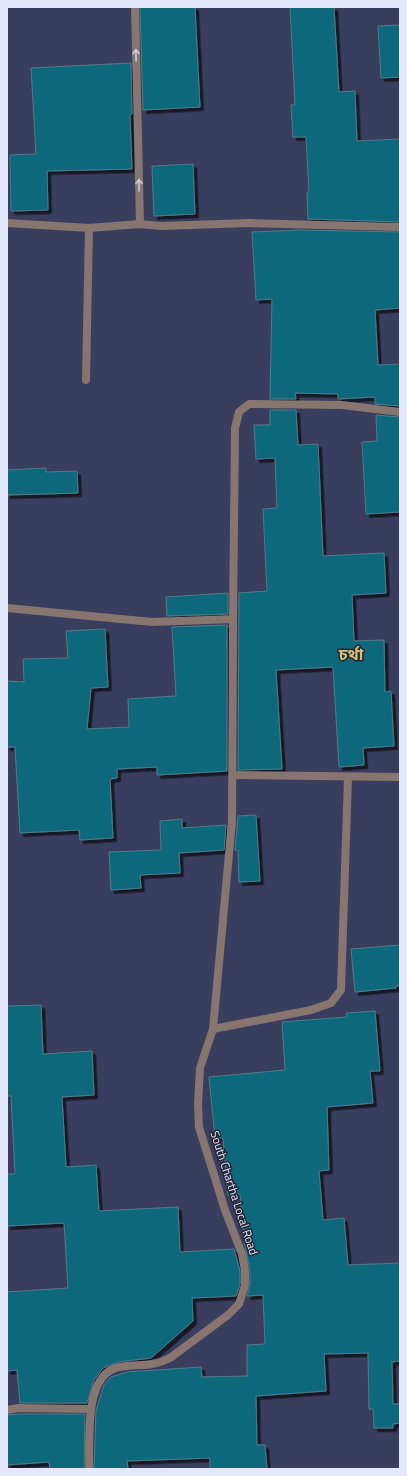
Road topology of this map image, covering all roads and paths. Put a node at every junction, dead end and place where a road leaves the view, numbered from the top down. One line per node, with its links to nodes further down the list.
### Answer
1 (135, 7): 3 (street, one-way to 1)
2 (7, 223): 5 (street)
3 (140, 224): 4 (street); 5 (street)
4 (400, 227)
5 (89, 228): 6 (street)
6 (86, 380)
7 (400, 412): 9 (street, South Chartha Local Road)
8 (7, 608): 9 (street)
9 (234, 619): 10 (street, South Chartha Local Road)
10 (232, 775): 11 (street); 13 (street, South Chartha Local Road)
11 (348, 777): 12 (street); 13 (street)
12 (400, 777)
13 (213, 1029): 14 (street, South Chartha Local Road)
14 (91, 1409): 15 (street); 16 (street, South Chartha Local Road)
15 (7, 1410)
16 (89, 1469)

